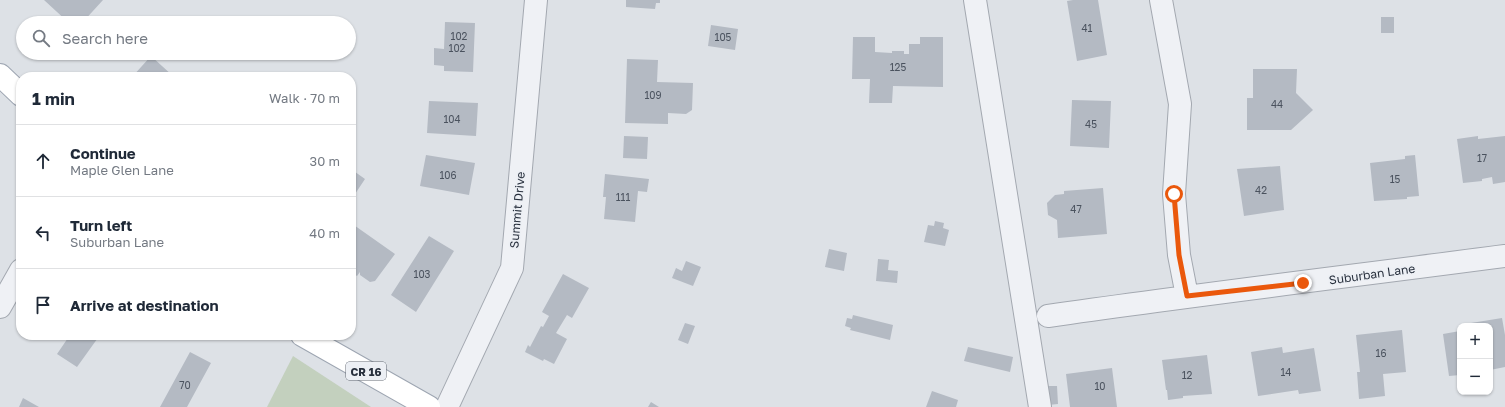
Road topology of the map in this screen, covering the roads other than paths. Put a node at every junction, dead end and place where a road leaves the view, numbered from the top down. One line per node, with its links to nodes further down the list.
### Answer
1 (536, 0): 13 (street, Summit Drive)
2 (975, 0): 14 (street)
3 (1161, 0): 8 (street)
4 (0, 75): 5 (main road)
5 (16, 90)
6 (1505, 256): 8 (street, Suburban Lane)
7 (16, 279): 9 (street)
8 (1187, 296): 10 (street, Suburban Lane)
9 (0, 307)
10 (1048, 316)
11 (311, 340): 12 (main road, CR 16)
12 (429, 407)
13 (447, 407)
14 (1040, 407)

